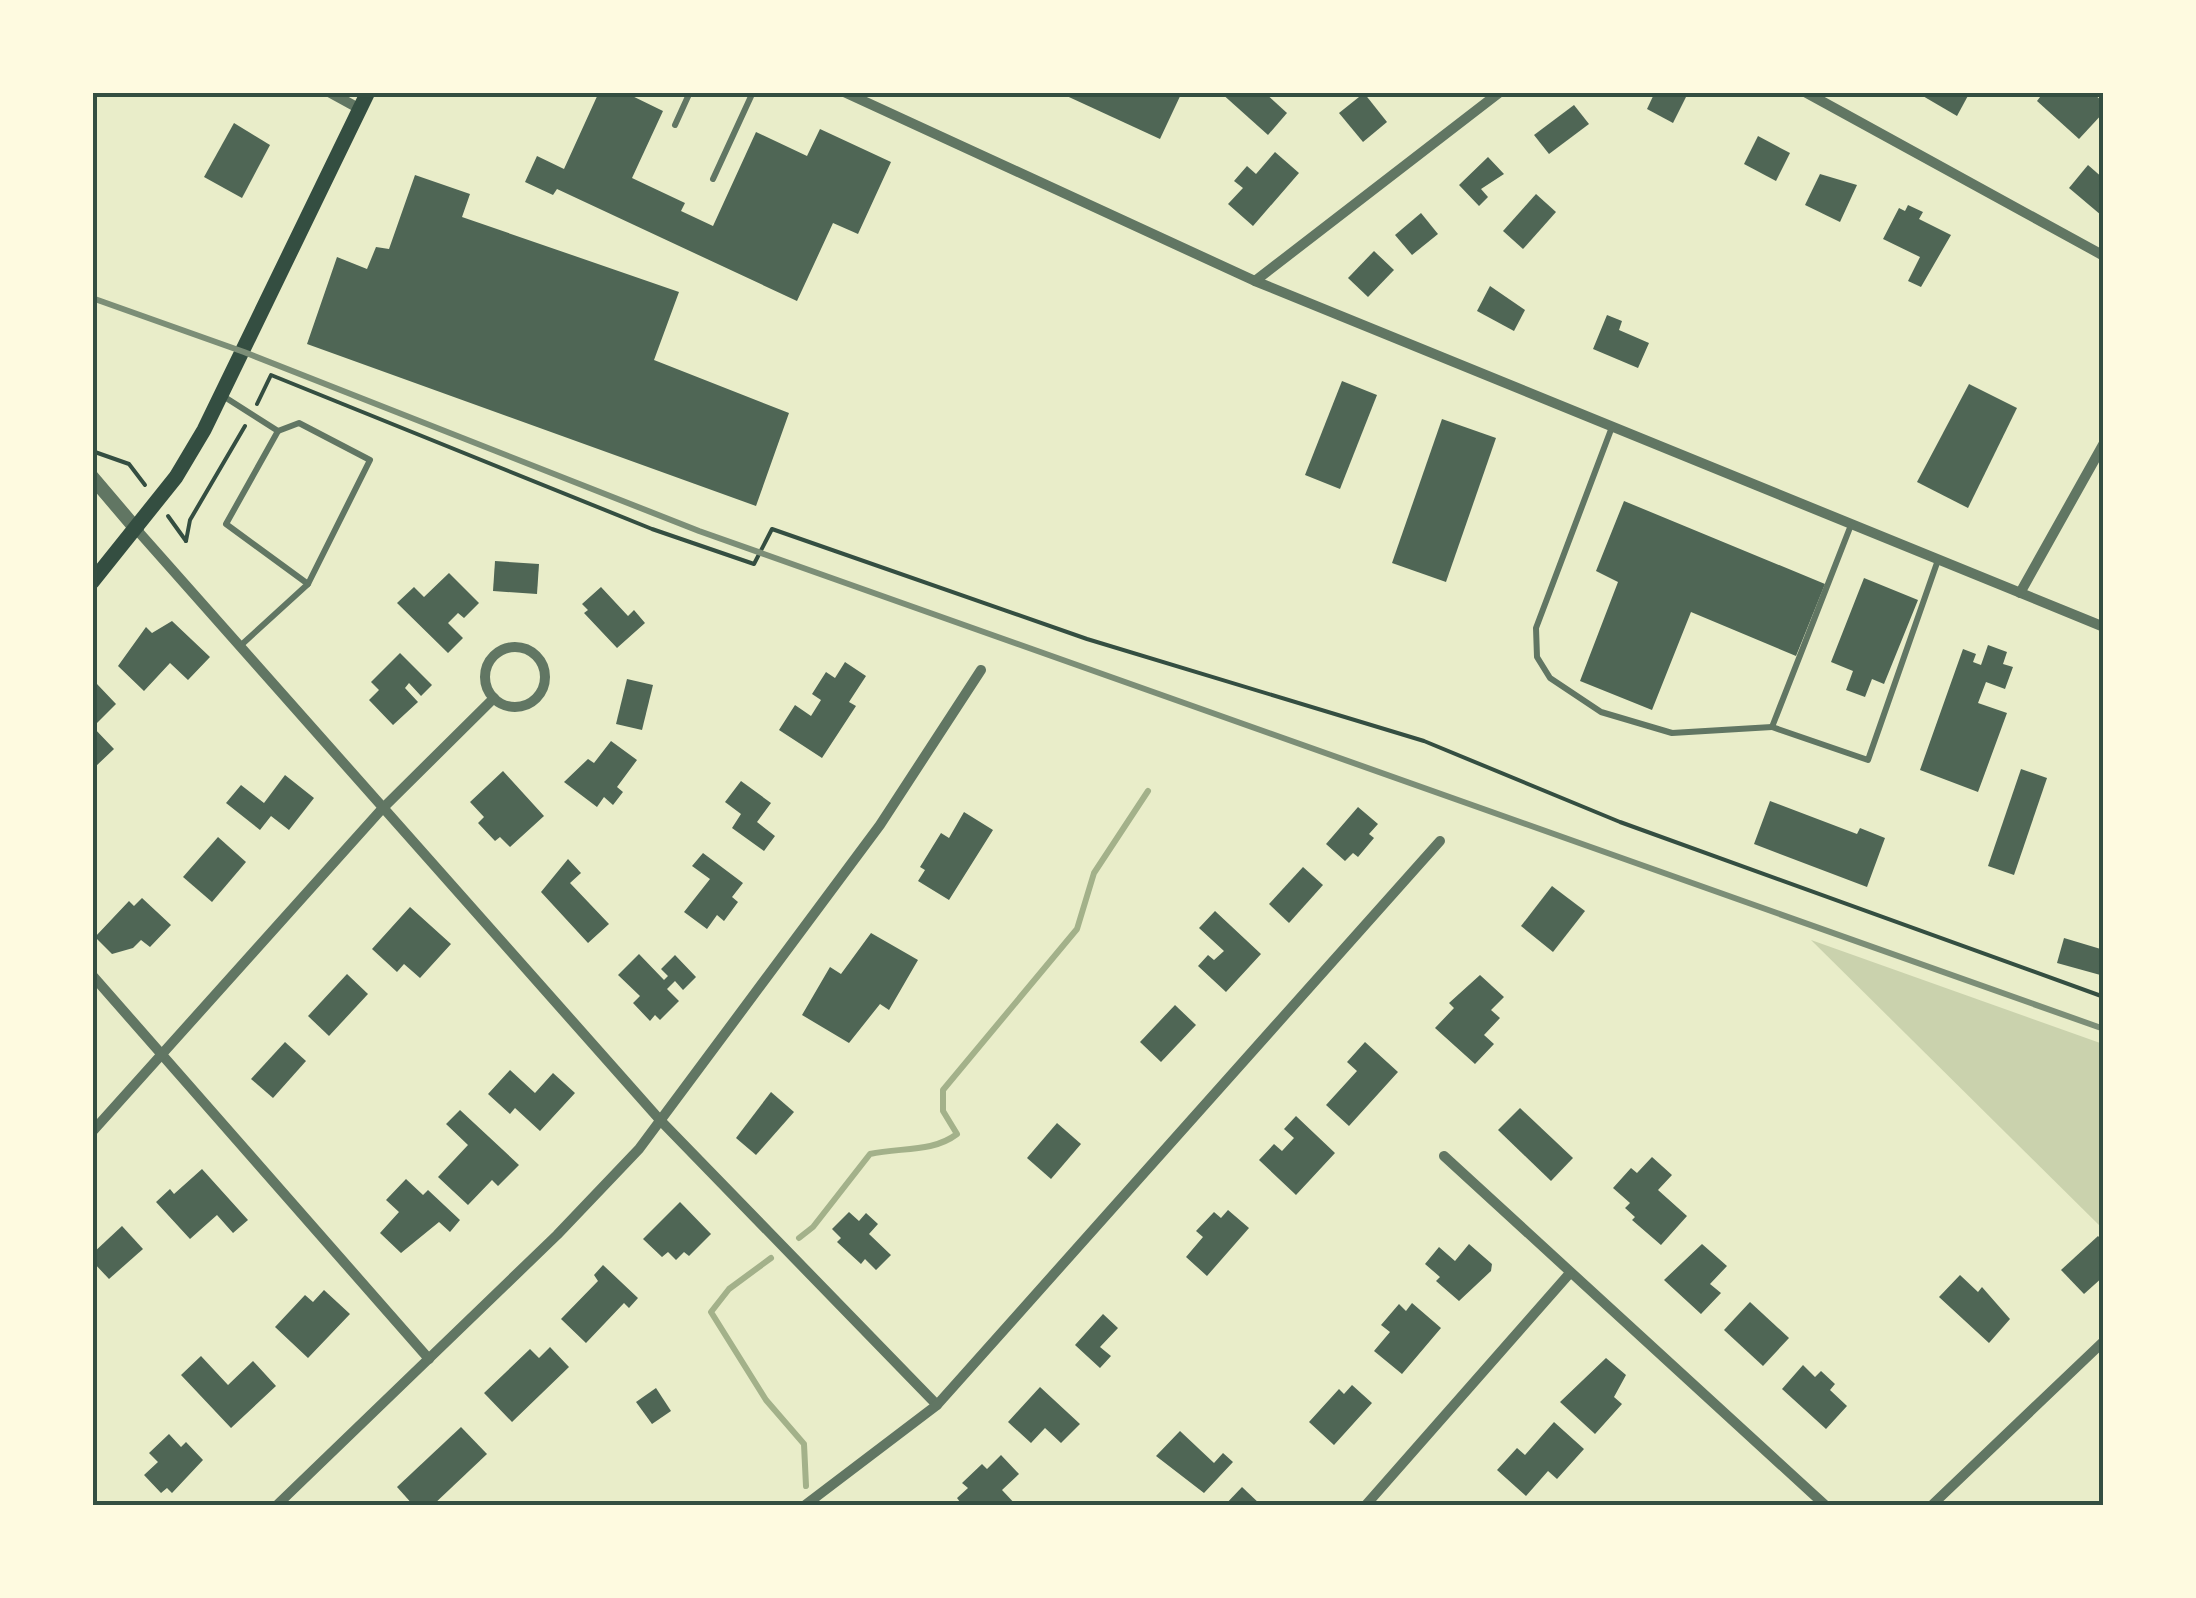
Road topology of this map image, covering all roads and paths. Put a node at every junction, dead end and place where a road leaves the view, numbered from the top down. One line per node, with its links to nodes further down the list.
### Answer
1 (329, 92): 8 (street)
2 (368, 92): 8 (main road)
3 (690, 92): 9 (lane)
4 (754, 92): 10 (lane)
5 (844, 92): 12 (street)
6 (1500, 92): 12 (street)
7 (1805, 92): 11 (street)
8 (360, 110): 13 (main road)
9 (674, 125)
10 (713, 178)
11 (2104, 256)
12 (1254, 281): 15 (street)
13 (222, 396): 14 (lane); 22 (main road)
14 (252, 414): 16 (lane); 23 (path); 36 (path)
15 (1612, 427): 21 (street); 32 (lane)
16 (278, 431): 26 (lane); 26 (lane)
17 (2104, 443): 27 (street)
18 (92, 452): 19 (path)
19 (129, 464)
20 (92, 477): 22 (street)
21 (1851, 524): 24 (street); 32 (lane)
22 (136, 530): 25 (main road); 29 (street)
23 (186, 541)
24 (1938, 560): 27 (street); 32 (lane)
25 (92, 582)
26 (308, 584): 29 (lane)
27 (2020, 593): 28 (street)
28 (2104, 627)
29 (239, 647): 33 (street)
30 (981, 670): 38 (street)
31 (494, 698): 31 (street); 33 (street)
32 (1772, 728)
33 (381, 810): 37 (street); 38 (street)
34 (1440, 840): 44 (street)
35 (92, 975): 37 (street)
36 (2104, 997)
37 (165, 1056): 39 (street); 43 (street)
38 (660, 1120): 43 (street); 44 (street)
39 (92, 1132)
40 (1444, 1156): 41 (street)
41 (1570, 1272): 47 (street); 48 (street)
42 (2104, 1341): 49 (street)
43 (429, 1359): 45 (street)
44 (937, 1405): 46 (street)
45 (276, 1506)
46 (804, 1506)
47 (1365, 1506)
48 (1826, 1506)
49 (1931, 1506)

